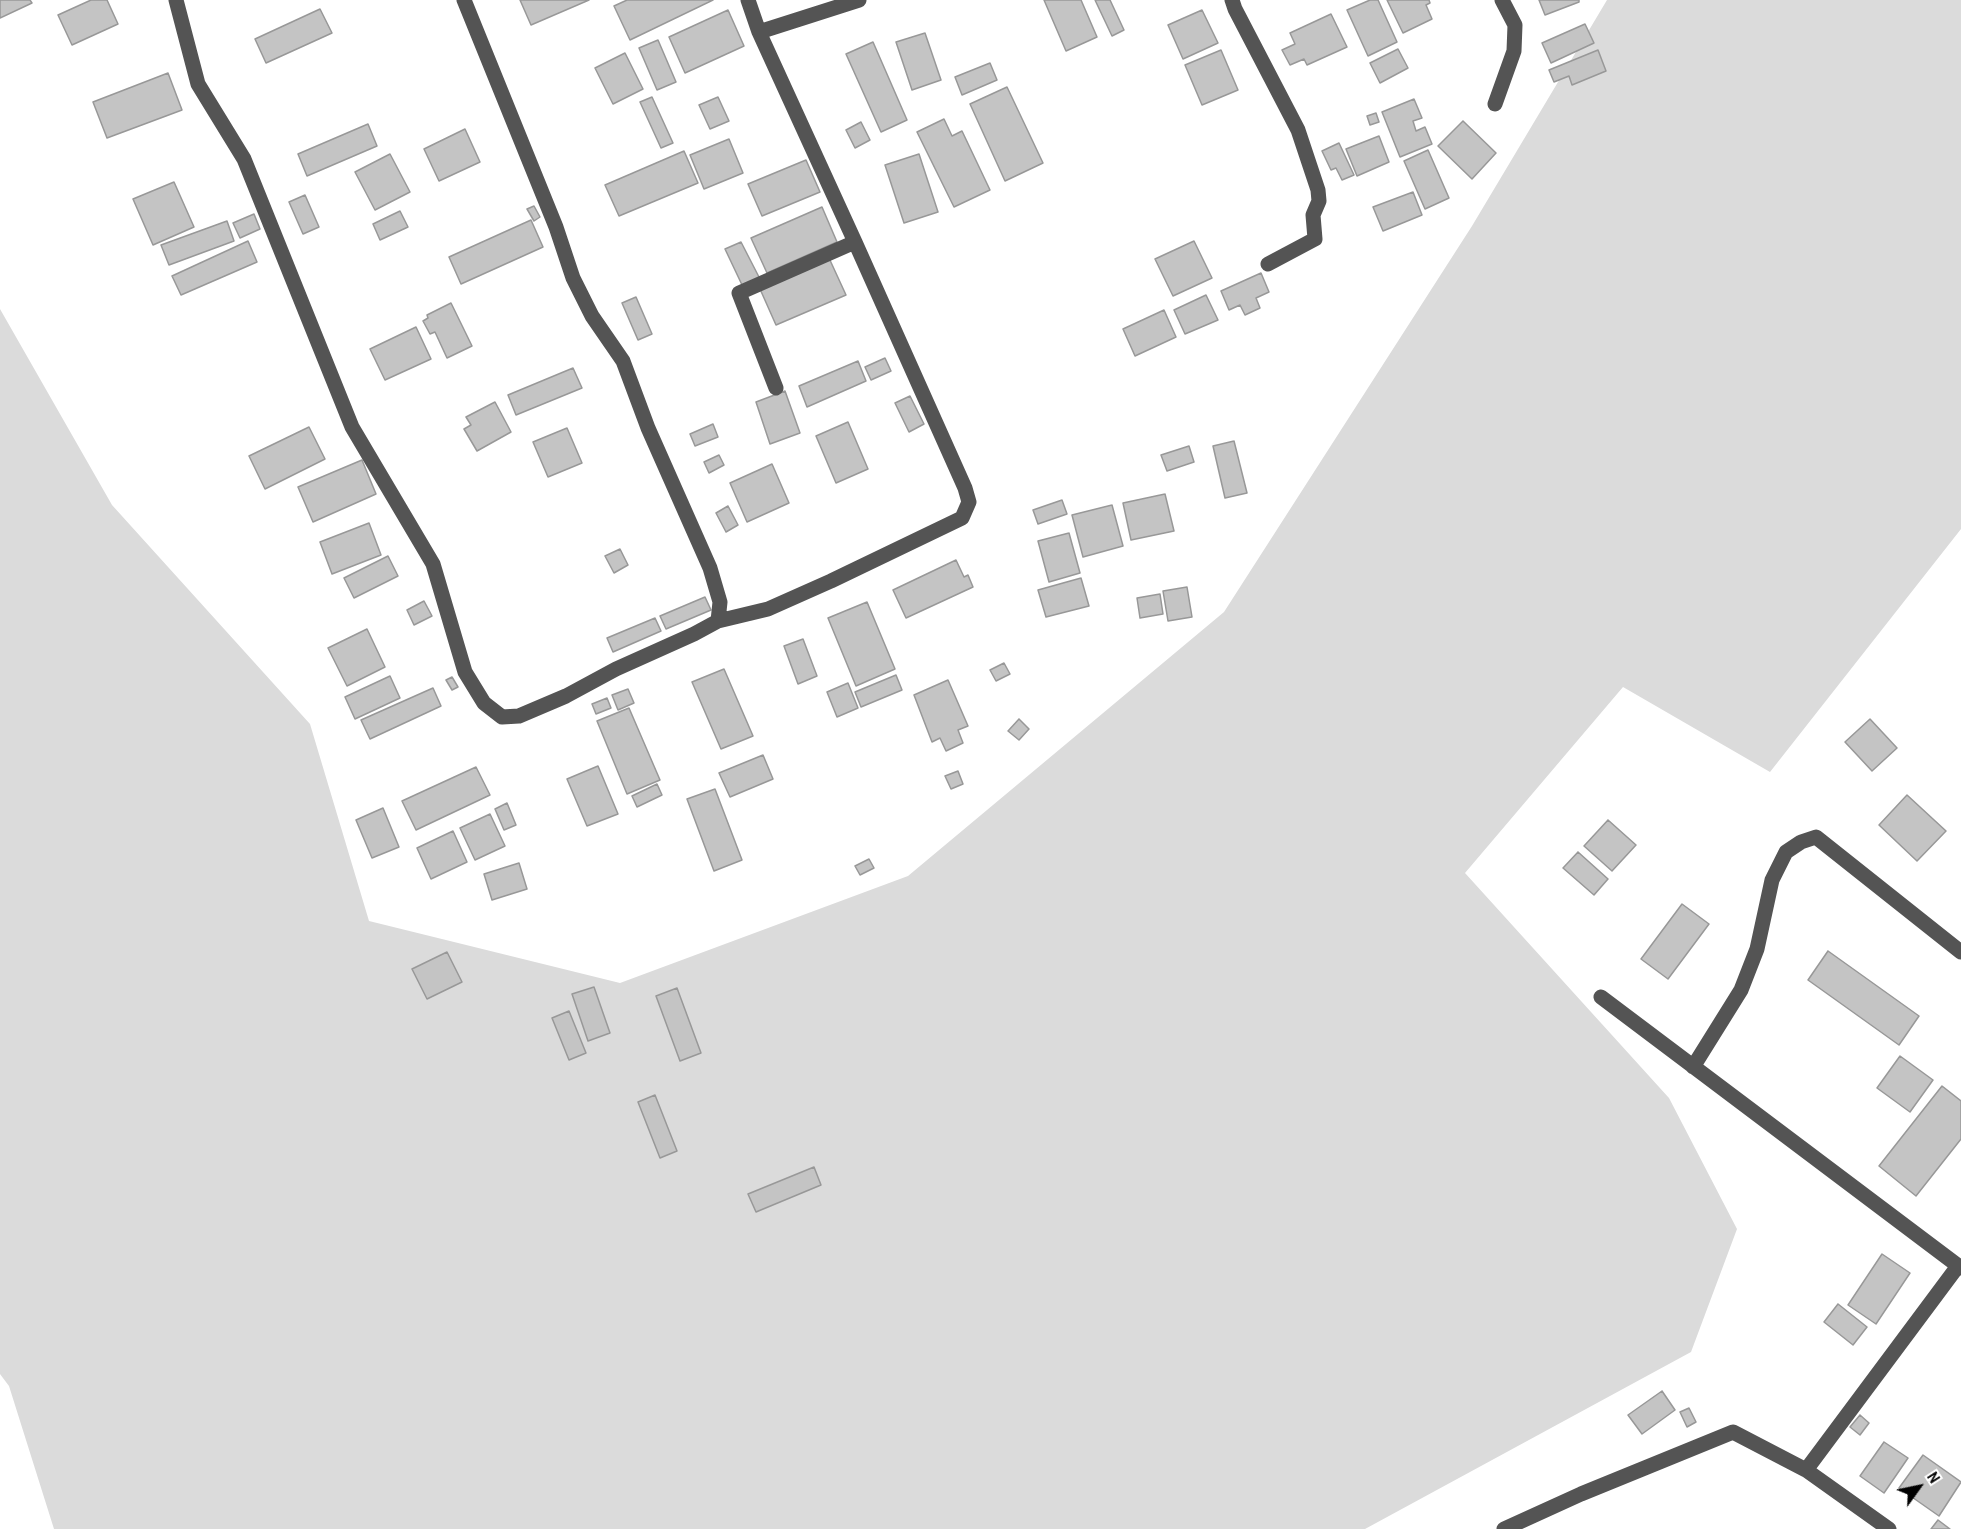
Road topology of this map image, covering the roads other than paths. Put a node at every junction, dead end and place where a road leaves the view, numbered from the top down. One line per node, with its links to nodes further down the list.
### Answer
1 (176, 0): 12 (street)
2 (464, 0): 12 (street)
3 (748, 0): 7 (street)
4 (860, 0): 7 (street)
5 (1232, 0): 10 (street)
6 (1502, 0): 8 (street)
7 (759, 32): 9 (street)
8 (1495, 104)
9 (855, 242): 11 (street); 12 (street)
10 (1268, 264)
11 (776, 388)
12 (718, 621)
13 (1961, 952): 15 (street)
14 (1601, 997): 15 (street)
15 (1693, 1066): 16 (street)
16 (1959, 1267): 17 (street)
17 (1806, 1470): 18 (street); 19 (street)
18 (1504, 1529)
19 (1889, 1529)

